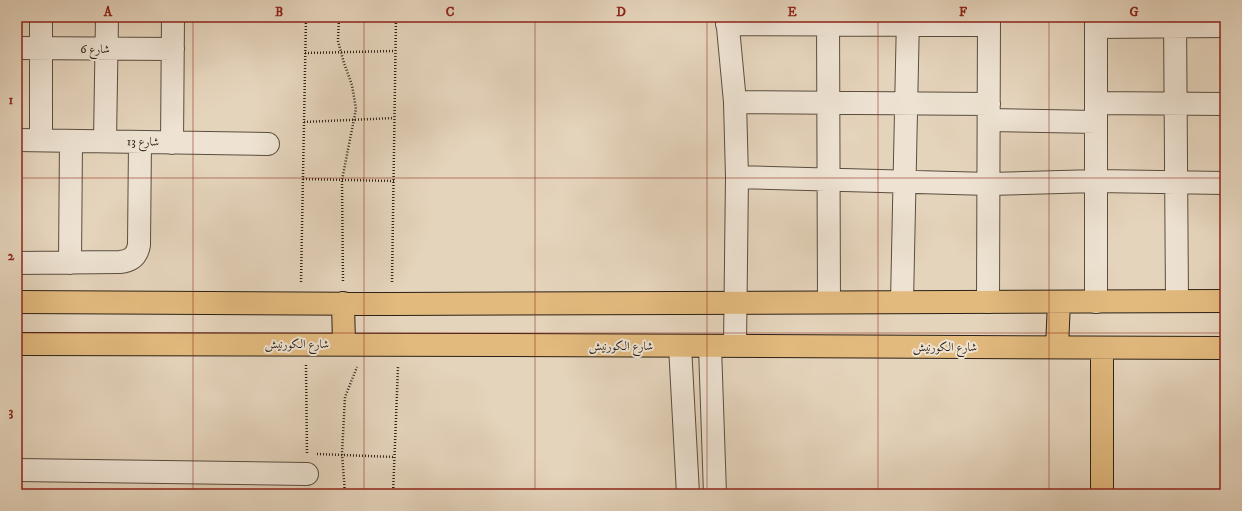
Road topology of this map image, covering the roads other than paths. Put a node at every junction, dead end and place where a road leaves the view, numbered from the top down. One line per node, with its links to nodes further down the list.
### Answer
1 (41, 17): 12 (street)
2 (107, 17): 13 (street)
3 (173, 17): 14 (street)
4 (727, 21): 5 (street); 15 (street)
5 (828, 21): 6 (street); 16 (street)
6 (908, 21): 7 (street); 18 (street)
7 (989, 21): 20 (street)
8 (1096, 22): 9 (street); 21 (street)
9 (1175, 22): 10 (street); 17 (street)
10 (1225, 26)
11 (17, 48): 12 (street, شارع 6)
12 (41, 48): 13 (street, شارع 6); 23 (street)
13 (106, 49): 14 (street, شارع 6); 25 (street)
14 (173, 49): 27 (street)
15 (735, 102): 16 (street); 29 (street)
16 (828, 103): 18 (street); 30 (street)
17 (1176, 103): 19 (street); 21 (street); 33 (street)
18 (907, 104): 20 (street); 32 (street)
19 (1225, 104)
20 (989, 112): 21 (street); 35 (street)
21 (1096, 112): 31 (street)
22 (17, 140): 23 (street, شارع 13)
23 (41, 140): 24 (street, شارع 13)
24 (71, 141): 25 (street, شارع 13); 37 (street)
25 (105, 141): 26 (street, شارع 13)
26 (140, 142): 27 (street, شارع 13); 37 (street)
27 (172, 143): 28 (street, شارع 13)
28 (268, 144)
29 (737, 177): 30 (street); 41 (street)
30 (828, 179): 32 (street); 42 (street)
31 (1096, 181): 33 (street); 35 (street); 46 (street)
32 (905, 182): 35 (street); 43 (street)
33 (1176, 182): 34 (street); 38 (street)
34 (1225, 183)
35 (989, 184): 44 (street)
36 (17, 263): 37 (street)
37 (70, 263)
38 (1176, 301): 39 (main road); 46 (main road)
39 (1225, 301)
40 (17, 302): 47 (main road)
41 (735, 302): 42 (main road); 47 (main road); 51 (street)
42 (829, 302): 43 (main road)
43 (902, 302): 44 (main road)
44 (988, 302): 45 (main road)
45 (1059, 302): 46 (main road); 53 (main road)
46 (1096, 302)
47 (343, 304): 49 (main road)
48 (17, 344): 49 (main road, شارع الكورنيش)
49 (344, 344): 50 (main road, شارع الكورنيش)
50 (680, 346): 52 (main road, شارع الكورنيش); 58 (street)
51 (735, 346): 52 (main road, شارع الكورنيش); 53 (main road, شارع الكورنيش)
52 (710, 347): 59 (street)
53 (1057, 347): 54 (main road, شارع الكورنيش)
54 (1102, 348): 55 (main road, شارع الكورنيش); 60 (main road)
55 (1225, 348)
56 (307, 464): 57 (street)
57 (17, 470)
58 (688, 494)
59 (715, 494)
60 (1102, 494)

